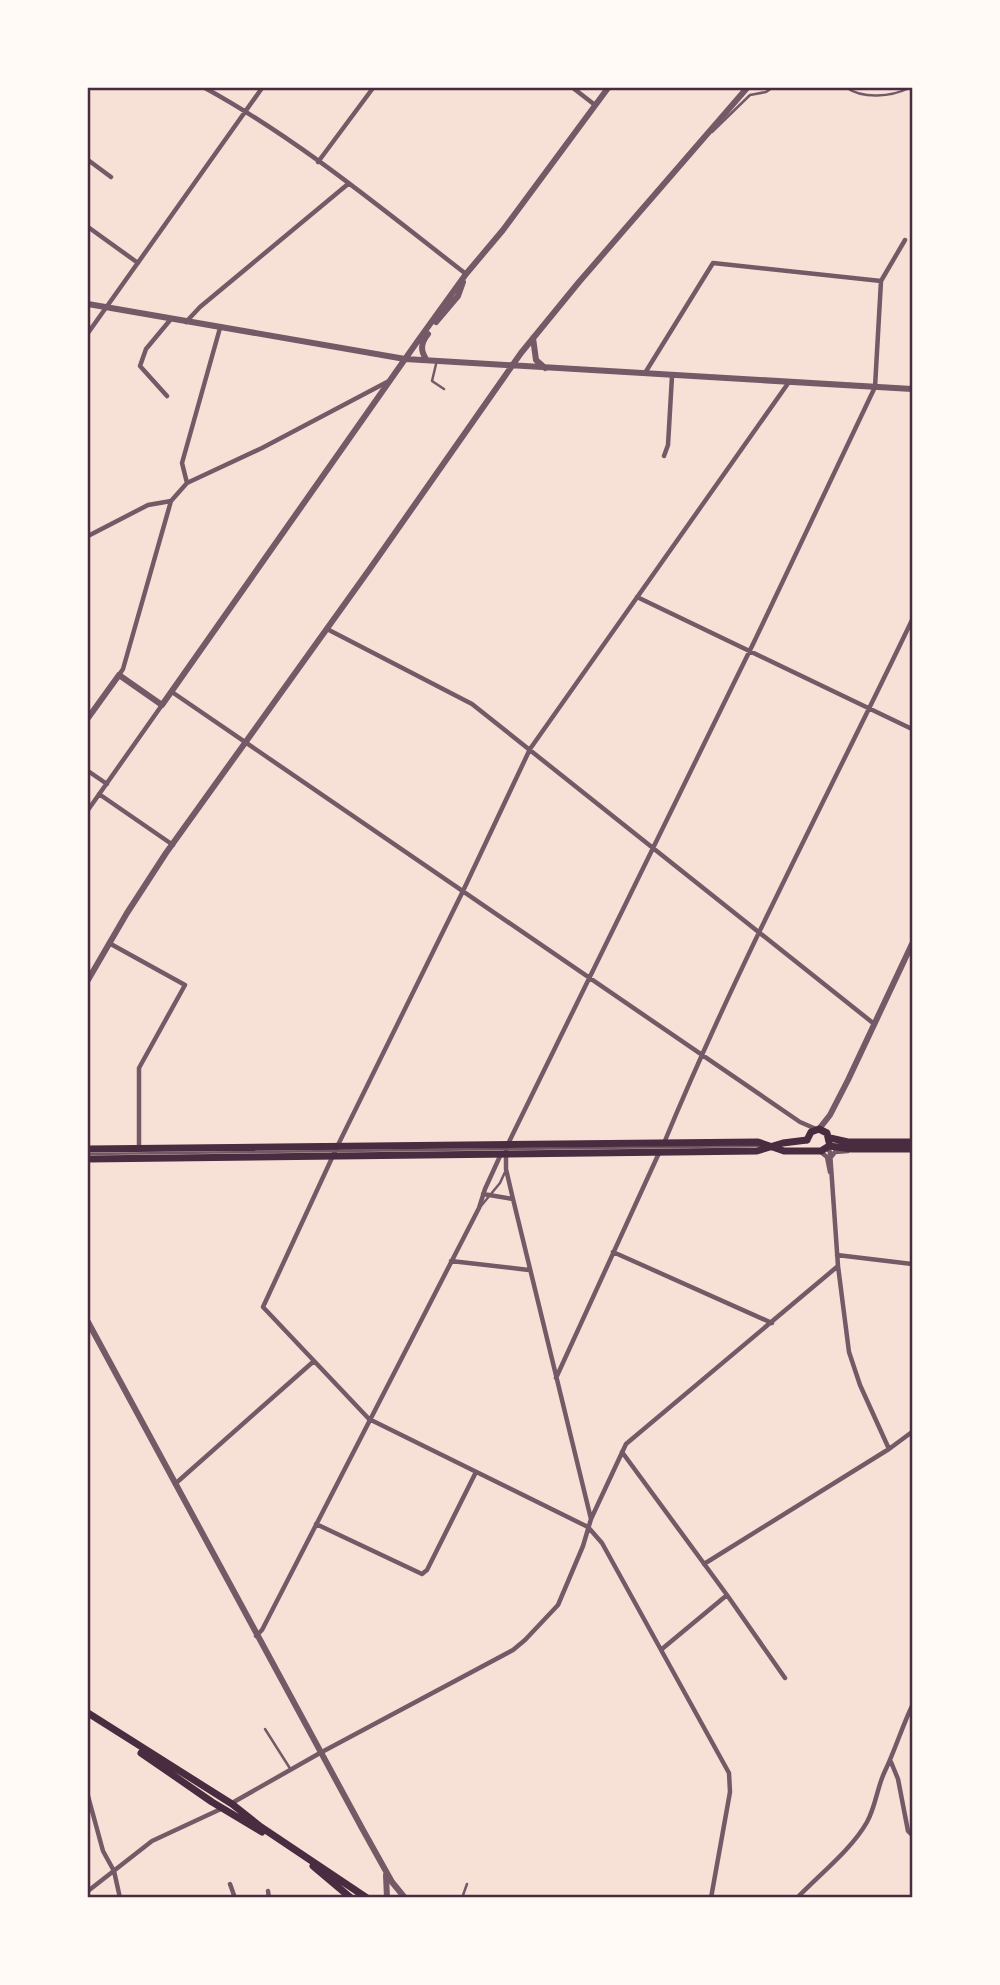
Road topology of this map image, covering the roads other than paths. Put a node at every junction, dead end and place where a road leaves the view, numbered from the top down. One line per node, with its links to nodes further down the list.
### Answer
1 (205, 88): 11 (street)
2 (262, 88): 11 (street)
3 (373, 88): 14 (street)
4 (573, 88): 10 (street)
5 (608, 88): 10 (street)
6 (747, 88): 12 (street)
7 (772, 88): 12 (lane)
8 (847, 88): 9 (lane)
9 (909, 88)
10 (595, 105): 20 (street)
11 (246, 110): 14 (street); 19 (street)
12 (702, 141): 28 (street)
13 (88, 160): 15 (street)
14 (318, 162): 16 (street)
15 (111, 177)
16 (348, 184): 20 (street); 25 (street)
17 (88, 227): 19 (street)
18 (905, 240): 21 (street)
19 (138, 262): 23 (street)
20 (466, 274): 29 (street); 30 (street)
21 (881, 281): 34 (street); 38 (street)
22 (88, 304): 23 (street)
23 (107, 307): 24 (street); 27 (street)
24 (171, 319): 25 (street); 41 (street)
25 (186, 322): 26 (street)
26 (220, 328): 29 (street); 43 (street)
27 (88, 333)
28 (533, 337): 32 (street); 33 (street)
29 (405, 359): 30 (street); 36 (street)
30 (426, 359): 31 (street)
31 (438, 360): 32 (street); 39 (lane)
32 (512, 366): 33 (street); 48 (street)
33 (547, 368): 34 (street)
34 (645, 373): 35 (street)
35 (672, 376): 37 (street); 42 (street)
36 (390, 380): 43 (street); 51 (street)
37 (789, 381): 38 (street); 46 (street)
38 (875, 387): 40 (street); 49 (street)
39 (444, 389)
40 (912, 389)
41 (167, 396)
42 (664, 456)
43 (187, 483): 44 (street)
44 (171, 501): 45 (street); 50 (street)
45 (88, 536)
46 (637, 597): 49 (street); 57 (street)
47 (912, 620): 53 (street)
48 (327, 628): 56 (street); 57 (street)
49 (750, 651): 53 (street); 63 (street)
50 (119, 675): 52 (street); 54 (street)
51 (172, 692): 52 (street); 56 (street)
52 (162, 705): 59 (street)
53 (870, 708): 55 (street); 65 (street)
54 (89, 713)
55 (912, 729)
56 (246, 743): 62 (street); 64 (street)
57 (530, 749): 63 (street); 64 (street)
58 (88, 771): 59 (street)
59 (107, 784): 60 (street)
60 (99, 794): 61 (street); 62 (street)
61 (88, 810)
62 (173, 846): 66 (street)
63 (652, 848): 65 (street); 68 (street)
64 (463, 891): 68 (street); 86 (street)
65 (757, 933): 70 (street); 71 (street)
66 (109, 943): 69 (street); 80 (street)
67 (912, 944): 70 (street)
68 (589, 978): 71 (street); 84 (street)
69 (88, 980)
70 (873, 1023): 72 (street)
71 (702, 1053): 73 (street); 78 (street)
72 (830, 1115): 74 (street); 77 (street)
73 (800, 1122): 74 (street); 75 (street)
74 (818, 1129): 75 (main road); 77 (main road)
75 (807, 1138): 79 (main road); 85 (main road)
76 (912, 1142): 77 (main road)
77 (827, 1143): 82 (main road); 85 (main road); 89 (street); 91 (street)
78 (664, 1144): 79 (main road); 84 (main road)
79 (772, 1146): 84 (lane); 85 (main road); 87 (main road)
80 (139, 1148): 81 (main road); 86 (main road)
81 (88, 1149)
82 (852, 1149): 83 (main road); 89 (street)
83 (912, 1149)
84 (506, 1150): 86 (main road); 86 (main road); 87 (main road); 90 (street); 92 (street)
85 (812, 1150)
86 (335, 1151): 88 (main road); 102 (street)
87 (659, 1153): 94 (street)
88 (88, 1157)
89 (831, 1159): 91 (street)
90 (506, 1169): 92 (lane); 93 (street)
91 (830, 1173): 95 (street)
92 (486, 1194): 93 (street); 96 (street)
93 (513, 1199): 99 (street)
94 (613, 1252): 101 (street); 103 (street)
95 (838, 1255): 97 (street); 98 (street)
96 (451, 1261): 99 (street); 104 (street)
97 (912, 1264)
98 (838, 1266): 101 (street); 106 (street)
99 (529, 1270): 103 (street)
100 (88, 1322): 109 (street)
101 (772, 1323): 107 (street)
102 (314, 1361): 104 (street); 109 (street)
103 (556, 1379): 110 (street)
104 (369, 1419): 108 (street); 111 (street)
105 (912, 1432): 106 (street)
106 (889, 1449): 113 (street)
107 (622, 1452): 110 (street); 113 (street)
108 (476, 1472): 111 (street); 112 (street)
109 (175, 1484): 115 (street)
110 (591, 1520): 112 (street)
111 (316, 1524): 115 (street)
112 (588, 1527): 116 (street); 121 (street)
113 (704, 1564): 114 (street)
114 (727, 1595): 116 (street); 117 (street)
115 (256, 1636): 121 (street)
116 (662, 1649): 143 (street)
117 (785, 1678)
118 (912, 1706): 122 (street)
119 (88, 1716): 125 (main road); 126 (main road)
120 (264, 1729): 123 (lane)
121 (320, 1753): 123 (street); 130 (street)
122 (891, 1762): 128 (street); 144 (street)
123 (291, 1770): 125 (street)
124 (88, 1796): 129 (street)
125 (232, 1804): 127 (main road)
126 (223, 1808): 127 (main road); 129 (street); 138 (main road)
127 (248, 1815): 139 (main road)
128 (912, 1835)
129 (114, 1871): 133 (street); 135 (street)
130 (386, 1871): 140 (street); 141 (street)
131 (230, 1884): 136 (street)
132 (467, 1884): 142 (lane)
133 (88, 1891)
134 (268, 1891): 137 (street)
135 (120, 1898)
136 (235, 1898)
137 (269, 1898)
138 (351, 1898)
139 (367, 1898)
140 (387, 1898)
141 (405, 1898)
142 (462, 1898)
143 (711, 1898)
144 (797, 1898)

